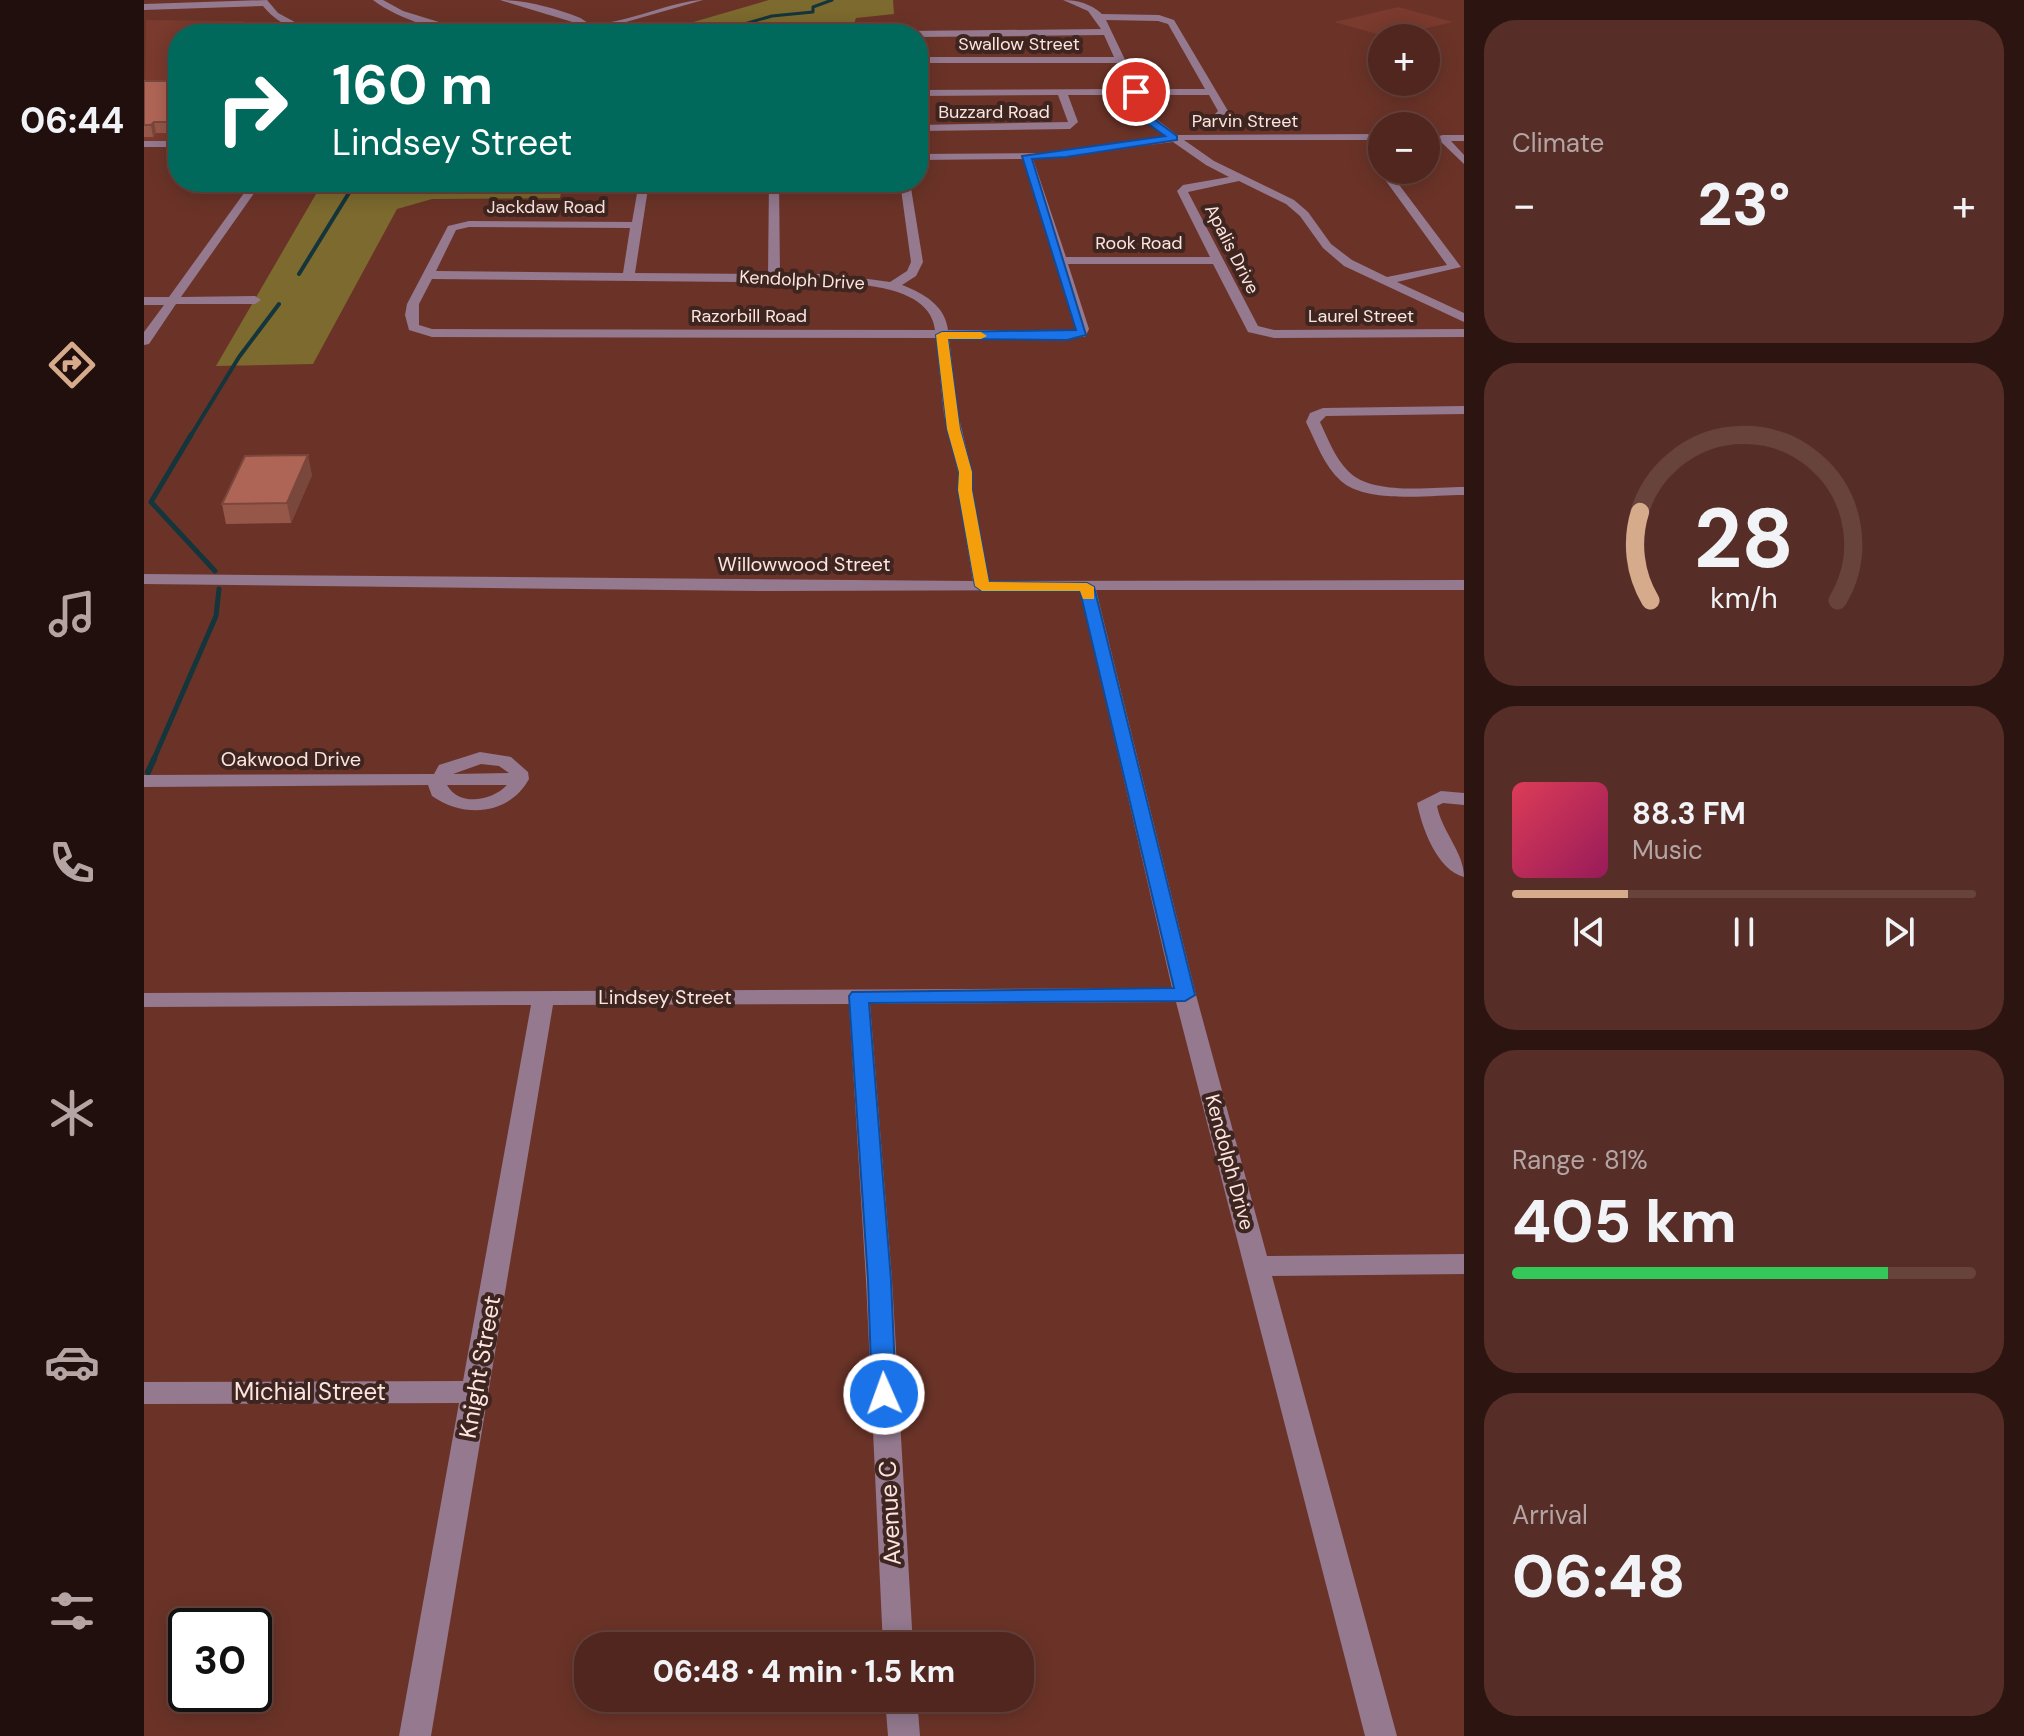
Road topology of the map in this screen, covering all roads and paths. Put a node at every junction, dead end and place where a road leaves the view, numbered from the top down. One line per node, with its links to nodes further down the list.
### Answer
1 (377, 0): 11 (street)
2 (506, 0): 12 (street)
3 (656, 0): 7 (street)
4 (699, 0): 7 (street)
5 (1067, 0): 9 (street)
6 (264, 2): 8 (street); 10 (street)
7 (679, 6): 13 (street)
8 (144, 7)
9 (1100, 17): 14 (street); 20 (street)
10 (290, 24)
11 (439, 24)
12 (585, 24)
13 (604, 24)
14 (1107, 32): 15 (street); 17 (street)
15 (928, 34)
16 (928, 60): 17 (street, Swallow Street)
17 (1120, 60): 19 (street)
18 (1062, 92): 19 (street); 21 (street); 23 (street, Buzzard Road)
19 (1136, 92): 20 (street); 26 (street)
20 (1212, 92): 22 (street)
21 (928, 93)
22 (1215, 119)
23 (928, 128)
24 (1358, 137): 25 (street, Parvin Street); 26 (street, Parvin Street); 29 (street)
25 (1368, 137)
26 (1173, 138): 30 (street, Parvin Street); 34 (street)
27 (1464, 138): 33 (street)
28 (150, 144): 32 (street)
29 (1366, 148)
30 (1027, 156): 31 (street, Parvin Street); 42 (street)
31 (928, 157)
32 (144, 158)
33 (1464, 161)
34 (1241, 178): 41 (street, Apalis Drive); 46 (street)
35 (1393, 184): 46 (street)
36 (250, 192): 50 (street)
37 (642, 192): 40 (street)
38 (774, 192): 45 (street)
39 (906, 192): 47 (street)
40 (636, 225): 43 (street, Jackdaw Road); 44 (street)
41 (1217, 260): 42 (street, Rook Road); 52 (street, Apalis Drive)
42 (1060, 261): 54 (street, Razorbill Road)
43 (427, 275): 44 (street, Kendolph Drive); 54 (street, Razorbill Road)
44 (628, 276): 45 (street, Kendolph Drive)
45 (774, 277): 47 (street, Kendolph Drive)
46 (1383, 281): 51 (street)
47 (891, 287): 54 (street, Kendolph Drive)
48 (255, 300): 50 (street)
49 (144, 301): 50 (street)
50 (173, 301): 55 (street)
51 (1464, 318)
52 (1259, 332): 53 (street, Laurel Street)
53 (1464, 333)
54 (942, 335): 60 (street, Kendolph Drive)
55 (144, 341)
56 (1464, 410): 57 (street)
57 (1464, 491)
58 (144, 579): 60 (street, Willowwood Street)
59 (1464, 585): 61 (street, Willowwood Street)
60 (982, 586): 61 (street, Willowwood Street)
61 (1087, 587): 66 (street, Kendolph Drive)
62 (144, 781): 63 (street, Oakwood Drive)
63 (438, 782): 63 (street)
64 (1464, 799): 65 (street)
65 (1464, 871)
66 (1185, 995): 67 (street, Lindsey Street); 71 (street, Kendolph Drive)
67 (859, 996): 68 (street, Lindsey Street); 74 (street, Avenue C)
68 (543, 998): 69 (street, Lindsey Street); 72 (street, Knight Street)
69 (144, 1000)
70 (1464, 1264): 71 (street)
71 (1257, 1266): 78 (street, Kendolph Drive)
72 (476, 1392): 73 (street, Michial Street); 76 (street, Knight Street)
73 (144, 1393)
74 (897, 1632)
75 (902, 1712): 77 (street)
76 (415, 1736)
77 (904, 1736)
78 (1381, 1736)

